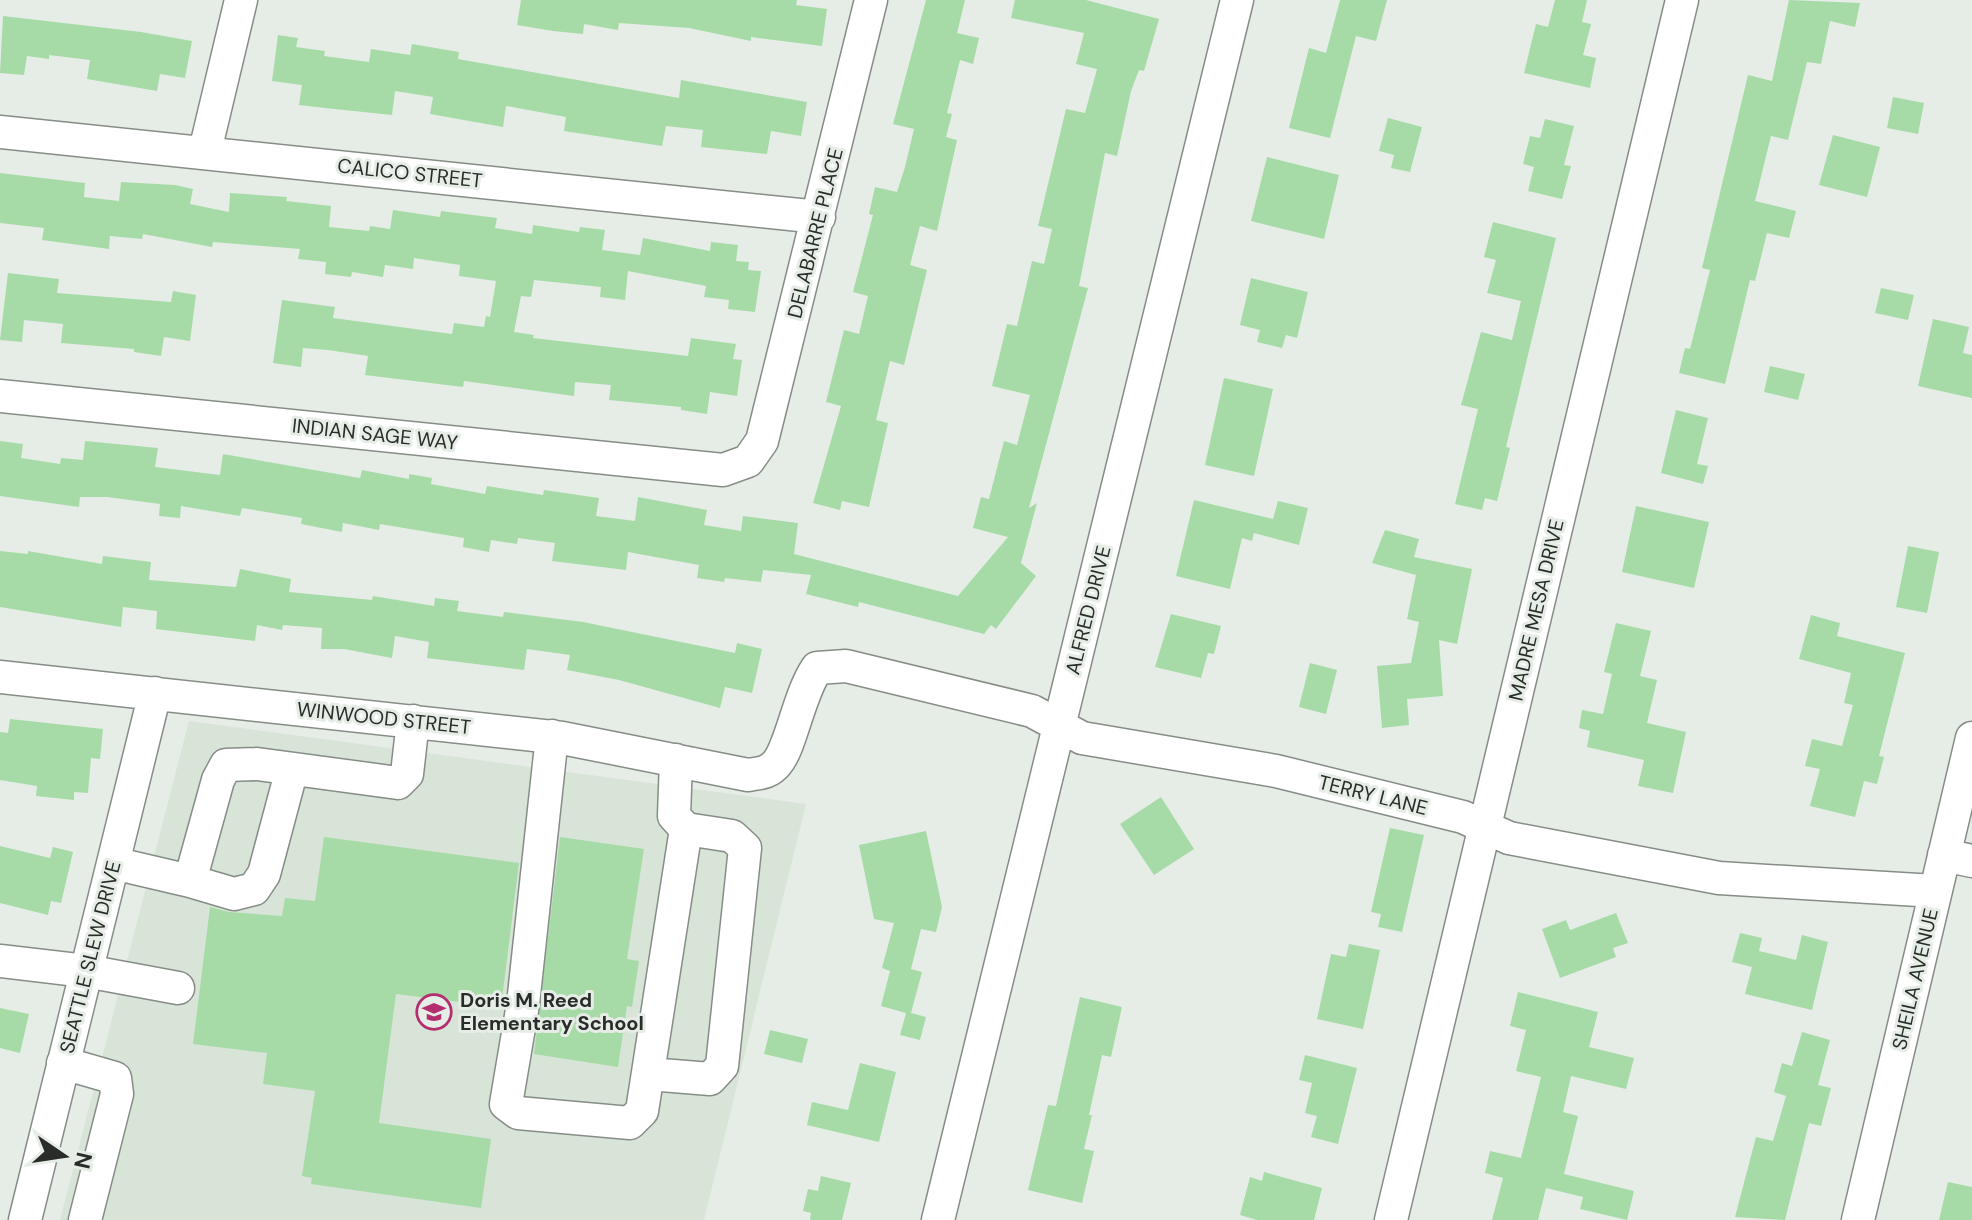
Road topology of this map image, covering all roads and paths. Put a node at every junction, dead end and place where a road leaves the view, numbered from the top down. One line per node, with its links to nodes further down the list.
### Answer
1 (241, 0): 6 (street)
2 (871, 0): 7 (street, DELABARRE PLACE)
3 (1237, 0): 13 (street, ALFRED DRIVE)
4 (1682, 0): 19 (street, MADRE MESA DRIVE)
5 (0, 132): 6 (street, CALICO STREET)
6 (205, 151): 7 (street, CALICO STREET)
7 (819, 217): 9 (street, DELABARRE PLACE)
8 (0, 396): 9 (street, INDIAN SAGE WAY)
9 (748, 461)
10 (0, 677): 11 (street, WINWOOD STREET)
11 (155, 693): 12 (street, WINWOOD STREET); 22 (street, SEATTLE SLEW DRIVE)
12 (413, 721): 14 (street, WINWOOD STREET); 17 (street)
13 (1060, 726): 18 (street, TERRY LANE); 19 (street, TERRY LANE); 32 (street, ALFRED DRIVE)
14 (552, 736): 16 (street, WINWOOD STREET); 29 (street)
15 (1972, 738): 21 (street, SHEILA AVENUE)
16 (676, 760): 18 (street, WINWOOD STREET); 20 (street)
17 (292, 769): 23 (street); 23 (street)
18 (766, 773)
19 (1484, 827): 24 (street, TERRY LANE); 33 (street, MADRE MESA DRIVE)
20 (686, 829): 29 (street); 29 (street)
21 (1958, 858): 24 (street, SHEILA AVENUE)
22 (113, 863): 23 (street); 26 (street, SEATTLE SLEW DRIVE)
23 (190, 881)
24 (1935, 891): 34 (street, SHEILA AVENUE)
25 (0, 961): 26 (street)
26 (86, 971): 27 (street); 28 (street, SEATTLE SLEW DRIVE)
27 (178, 988)
28 (63, 1063): 30 (street, SEATTLE SLEW DRIVE); 31 (street)
29 (649, 1074)
30 (25, 1220)
31 (85, 1220)
32 (938, 1220)
33 (1391, 1220)
34 (1858, 1220)

